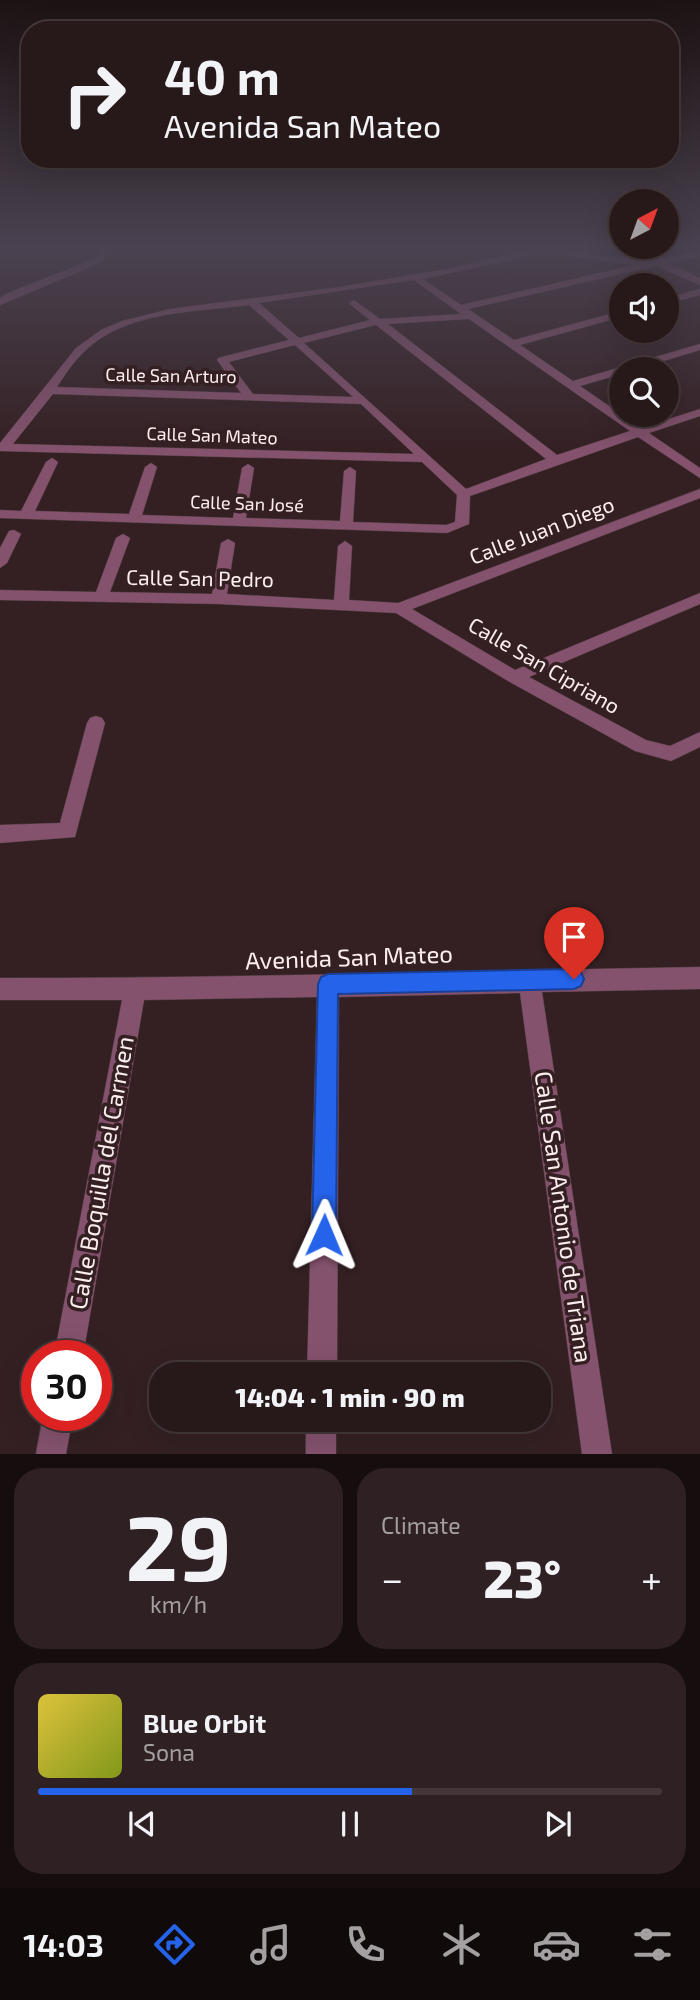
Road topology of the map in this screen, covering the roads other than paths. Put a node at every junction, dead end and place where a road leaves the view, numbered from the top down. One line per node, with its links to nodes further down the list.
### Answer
1 (152, 315): 13 (street)
2 (267, 315): 7 (street)
3 (368, 315): 6 (street)
4 (470, 316): 6 (street); 8 (street)
5 (609, 317): 8 (street)
6 (376, 322): 7 (street); 20 (street)
7 (297, 341): 14 (street); 15 (street)
8 (512, 344): 12 (street)
9 (700, 347): 10 (street)
10 (667, 357)
11 (609, 374): 12 (street)
12 (572, 385): 17 (street)
13 (49, 390): 14 (street, Calle San Arturo); 18 (street)
14 (249, 396): 15 (street, Calle San Arturo)
15 (365, 401): 19 (street)
16 (700, 412): 17 (street)
17 (640, 432): 20 (street); 25 (street)
18 (2, 447): 19 (street, Calle San Mateo)
19 (423, 458): 27 (street)
20 (555, 460): 27 (street)
21 (52, 462): 29 (street)
22 (151, 467): 30 (street)
23 (248, 468): 31 (street)
24 (350, 471): 32 (street)
25 (700, 474)
26 (700, 493): 43 (street, Calle Juan Diego)
27 (464, 494): 32 (street, Calle San José)
28 (0, 514): 29 (street, Calle San José)
29 (26, 515): 30 (street, Calle San José)
30 (134, 519): 31 (street, Calle San José)
31 (239, 522): 32 (street, Calle San José)
32 (346, 527)
33 (14, 534): 37 (street)
34 (123, 538): 39 (street)
35 (228, 543): 41 (street)
36 (345, 546): 42 (street)
37 (0, 563)
38 (0, 595): 39 (street, Calle San Pedro)
39 (101, 597): 41 (street, Calle San Pedro)
40 (700, 598): 44 (street)
41 (219, 599): 42 (street, Calle San Pedro)
42 (341, 604): 43 (street, Calle San Pedro)
43 (399, 608): 44 (street, Calle San Cipriano)
44 (514, 677): 46 (street, Calle San Cipriano)
45 (96, 723): 47 (street)
46 (700, 738)
47 (0, 834)
48 (700, 978): 49 (street, Avenida San Mateo)
49 (529, 979): 50 (street, Avenida San Mateo); 59 (street, Calle San Antonio de Triana)
50 (328, 984): 52 (street, Avenida San Mateo); 54 (street)
51 (0, 989): 52 (street, Avenida San Mateo)
52 (135, 990): 53 (street, Calle Boquilla del Carmen)
53 (71, 1340)
54 (322, 1362)
55 (55, 1431): 57 (street)
56 (321, 1432): 58 (street)
57 (51, 1454)
58 (321, 1454)
59 (597, 1454)

